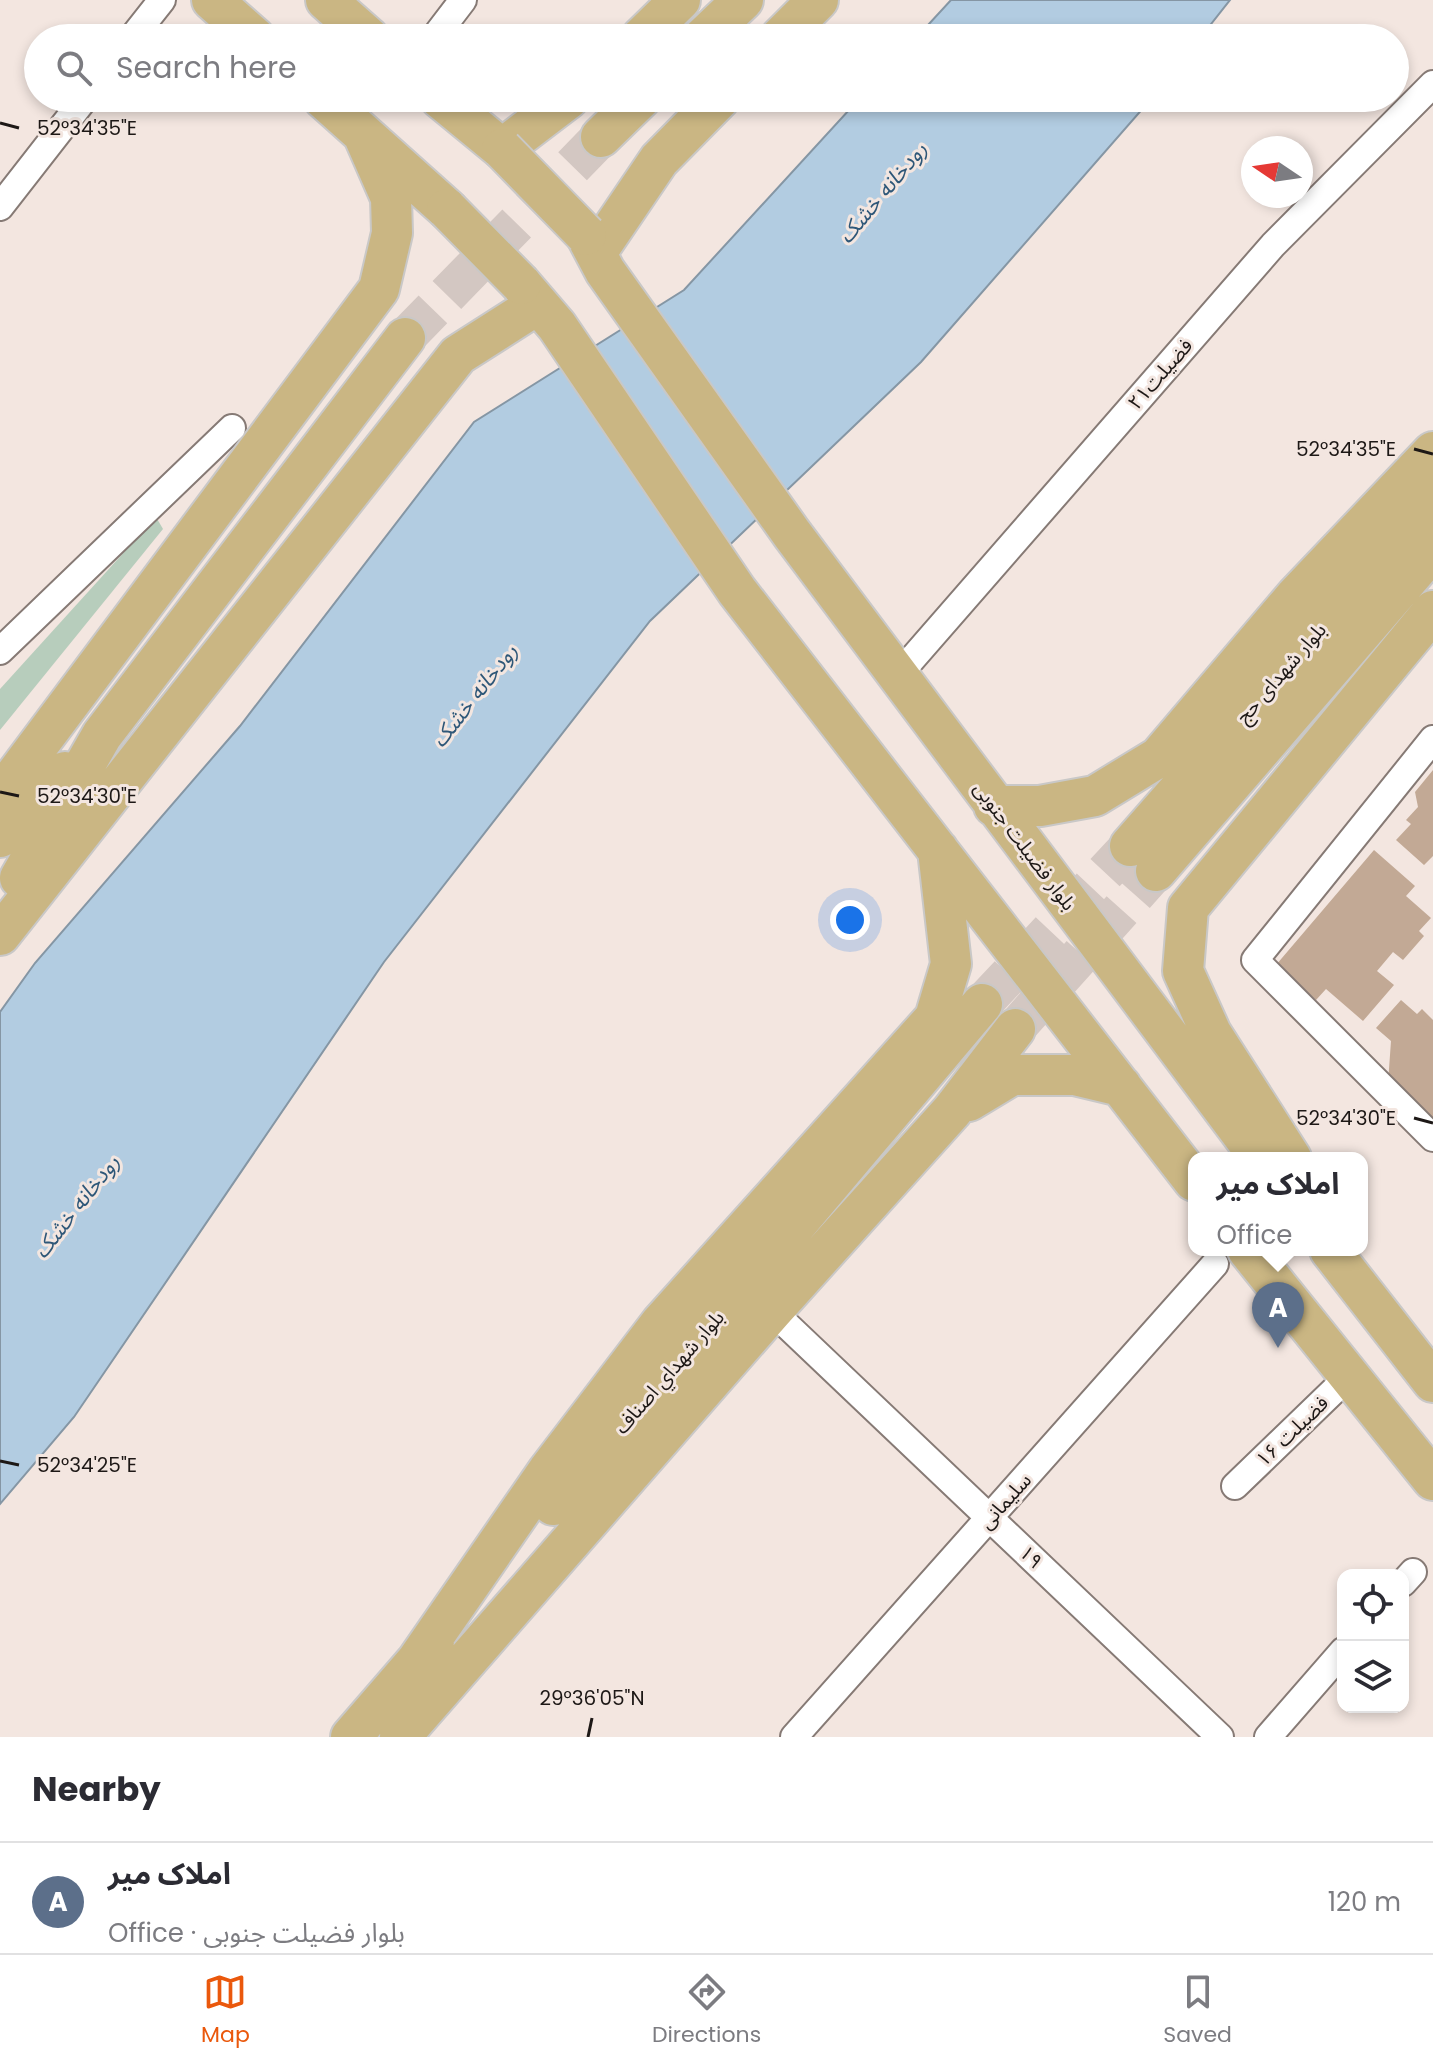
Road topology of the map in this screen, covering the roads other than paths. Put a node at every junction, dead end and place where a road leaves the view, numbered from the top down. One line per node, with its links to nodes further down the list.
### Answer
1 (162, 0): 8 (street)
2 (212, 0): 9 (main road)
3 (326, 0): 10 (main road)
4 (463, 0): 11 (street)
5 (680, 0): 12 (main road)
6 (743, 0): 13 (main road)
7 (818, 0): 14 (main road)
8 (143, 24)
9 (239, 24)
10 (353, 24)
11 (445, 24)
12 (655, 24)
13 (718, 24)
14 (794, 24)
15 (1433, 84): 16 (street, فضیلت۲۱)
16 (1409, 108)
17 (74, 112): 27 (street)
18 (339, 112): 24 (main road)
19 (457, 112): 26 (main road, بلوار فضیلت جنوبی)
20 (551, 112): 26 (main road)
21 (627, 112): 25 (main road)
22 (706, 112): 28 (main road)
23 (1405, 112): 37 (street, فضیلت۲۱)
24 (363, 134): 29 (main road, bridge); 40 (main road)
25 (601, 137)
26 (502, 149): 28 (main road, بلوار فضیلت جنوبی, bridge)
27 (0, 207)
28 (596, 253): 37 (main road, بلوار فضیلت جنوبی)
29 (539, 305): 43 (main road); 45 (main road)
30 (405, 338): 38 (main road)
31 (232, 428): 36 (street)
32 (1433, 452): 41 (main road)
33 (1433, 500): 34 (main road, بلوار شهدای حج)
34 (1433, 550)
35 (1433, 611): 52 (main road)
36 (0, 651)
37 (899, 674): 41 (main road, بلوار فضیلت جنوبی)
38 (102, 735): 42 (main road); 44 (main road)
39 (1433, 739): 50 (street)
40 (0, 796)
41 (994, 806): 51 (main road, بلوار فضیلت جنوبی)
42 (0, 837)
43 (937, 846): 48 (main road); 65 (main road)
44 (0, 912)
45 (0, 935)
46 (982, 1004): 65 (main road, بلوار شهداي اصناف)
47 (1015, 1029): 49 (main road, بلوار شهداي اصناف)
48 (1121, 1086): 49 (main road); 53 (main road)
49 (952, 1111): 58 (main road, بلوار شهداي اصناف)
50 (1433, 1138)
51 (1255, 1152)
52 (1287, 1152)
53 (1188, 1173)
54 (1335, 1256): 57 (main road)
55 (1348, 1256): 57 (main road)
56 (1231, 1257): 59 (main road); 63 (street, سلیمانی)
57 (1375, 1308): 60 (main road)
58 (772, 1311): 63 (street, ۱۹); 67 (main road, بلوار شهداي اصناف)
59 (1349, 1376): 61 (main road); 62 (street, فضیلت ۱۶)
60 (1433, 1382)
61 (1426, 1461)
62 (1235, 1486)
63 (990, 1518): 68 (street, سلیمانی); 69 (street, ۱۹)
64 (1337, 1658): 70 (street)
65 (416, 1662): 66 (main road, بلوار شهداي اصناف)
66 (351, 1737)
67 (401, 1737)
68 (794, 1737)
69 (1220, 1737)
70 (1268, 1737)

